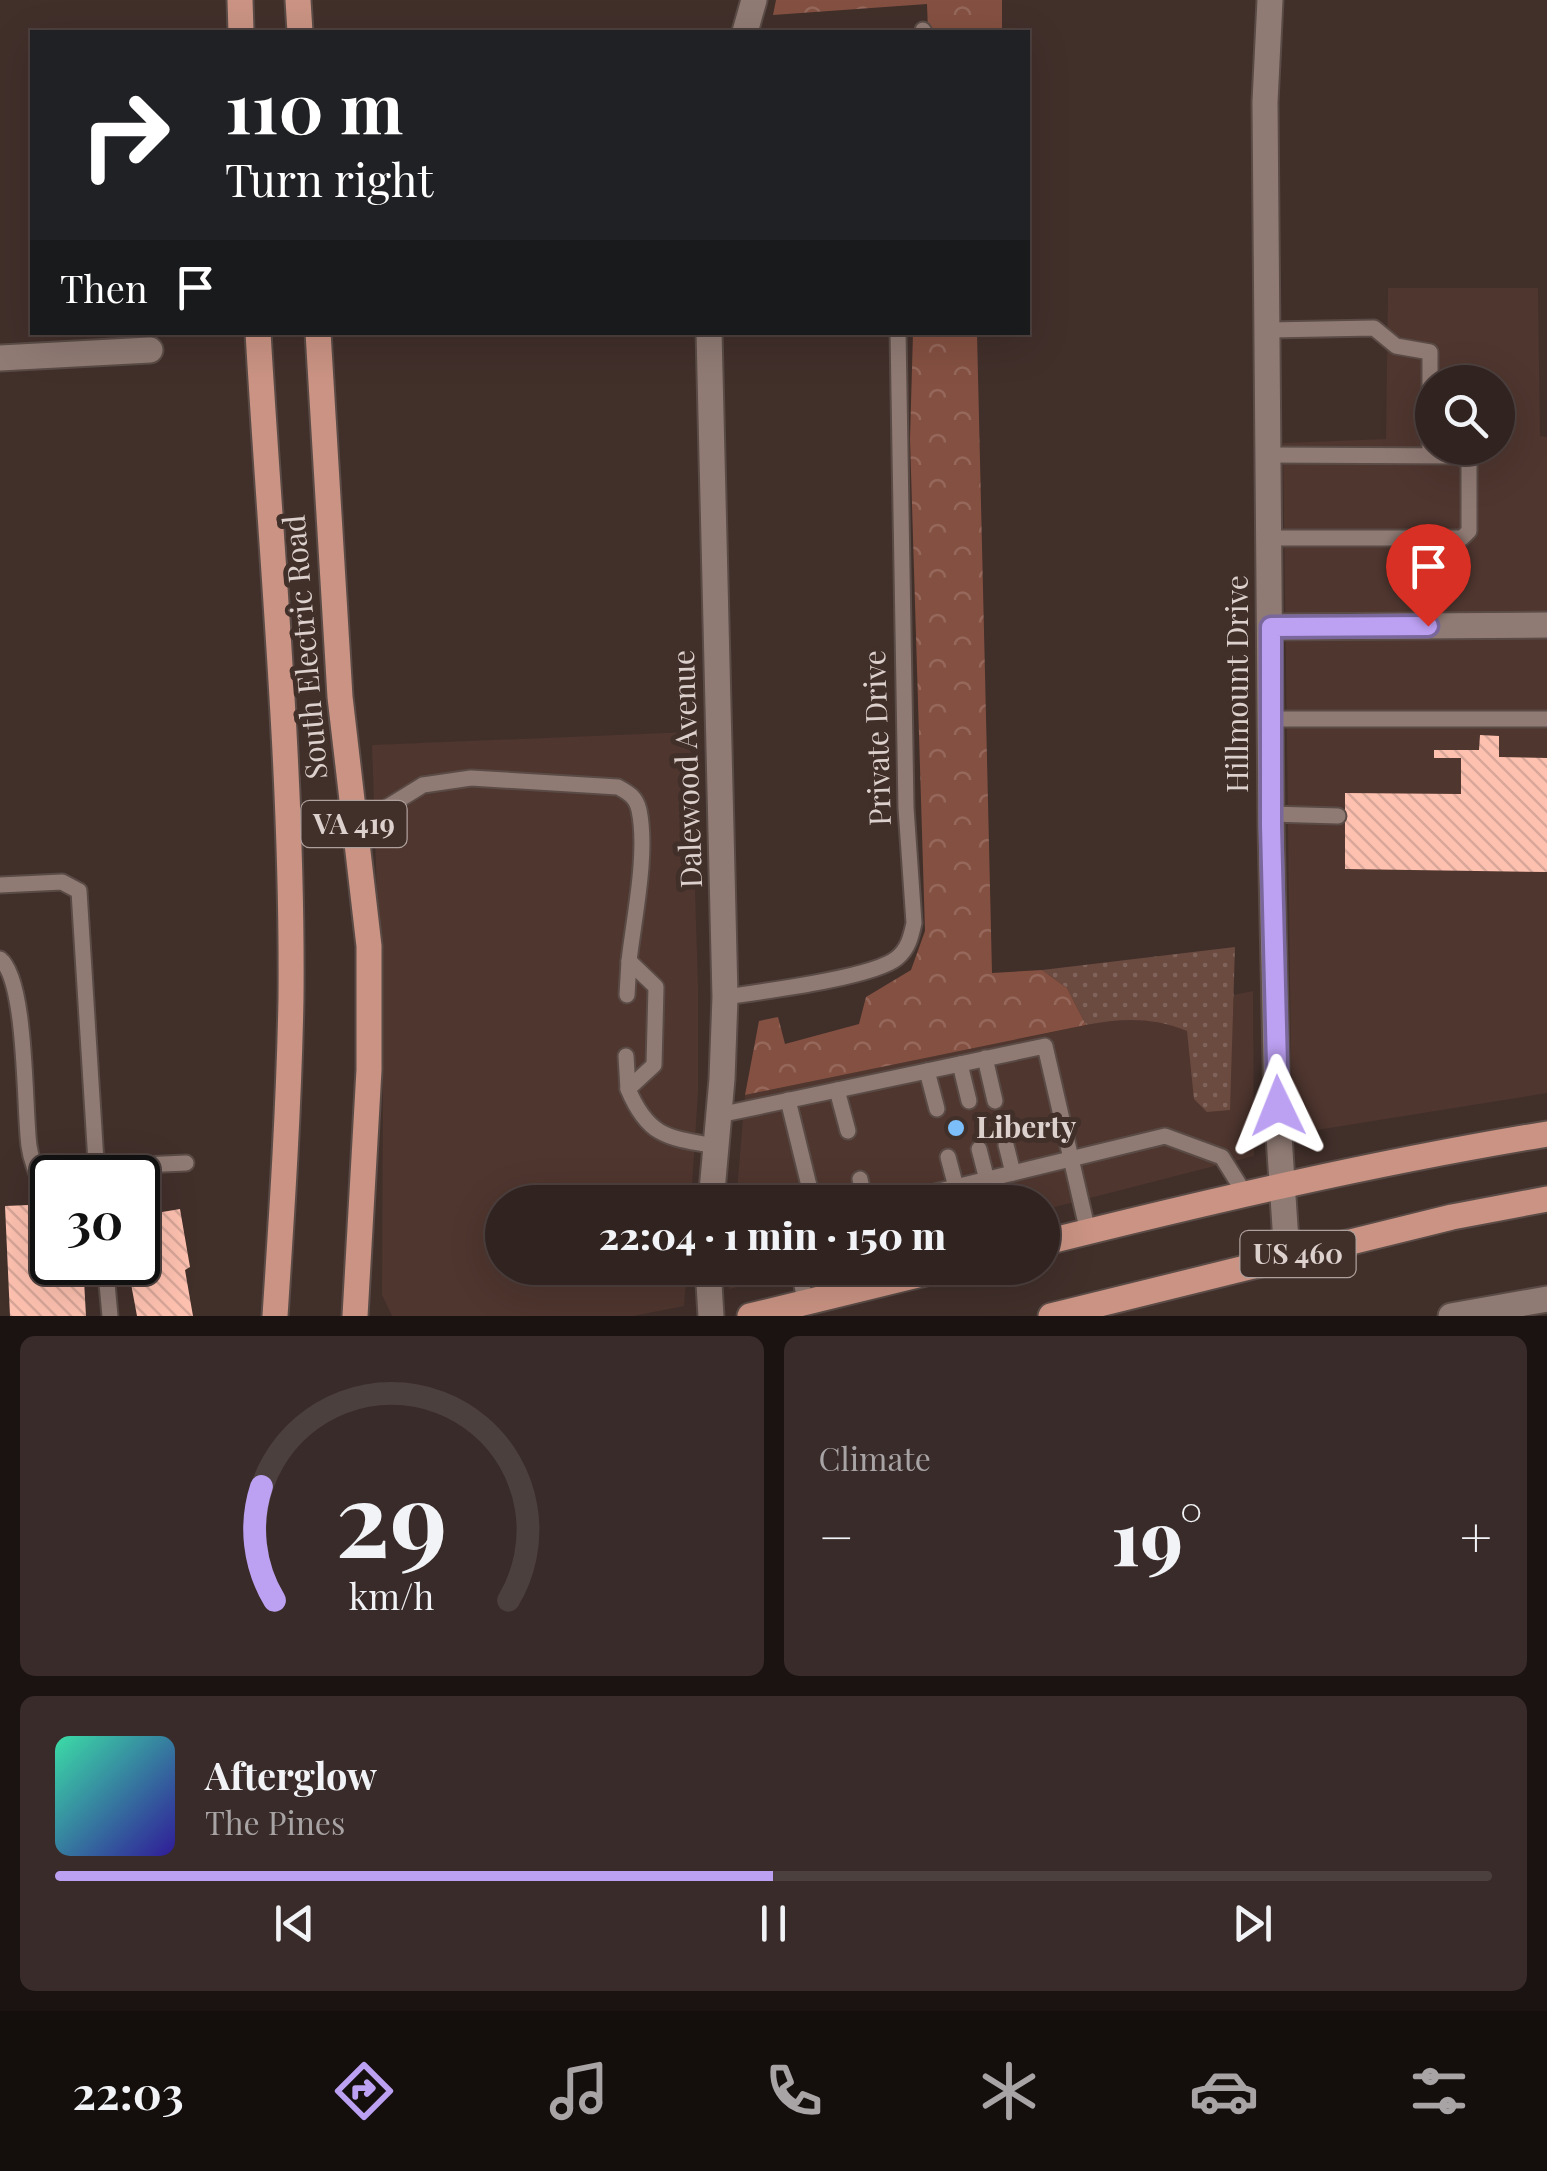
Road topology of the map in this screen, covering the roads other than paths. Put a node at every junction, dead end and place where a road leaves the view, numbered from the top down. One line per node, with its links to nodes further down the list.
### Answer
1 (240, 0): 5 (main road)
2 (298, 0): 6 (main road)
3 (754, 0): 7 (street)
4 (1270, 0): 8 (street, Hillmount Drive)
5 (242, 30)
6 (300, 30)
7 (746, 30)
8 (1268, 330): 15 (lane); 16 (street, Hillmount Drive)
9 (258, 335): 75 (main road, South Electric Road / VA 419)
10 (318, 335): 26 (main road, South Electric Road / VA 419)
11 (708, 335): 31 (street, Dalewood Avenue)
12 (898, 335): 31 (lane, Private Drive)
13 (150, 350): 14 (street)
14 (0, 358)
15 (1430, 365)
16 (1268, 455): 17 (lane); 19 (street, Hillmount Drive)
17 (1415, 455)
18 (1469, 465): 19 (lane)
19 (1270, 538): 21 (street, Hillmount Drive)
20 (1547, 625): 21 (street)
21 (1271, 627): 22 (street, Hillmount Drive)
22 (1270, 719): 23 (lane); 24 (street, Hillmount Drive)
23 (1547, 719)
24 (1271, 814): 25 (lane); 62 (street, Hillmount Drive)
25 (1338, 816)
26 (357, 849): 29 (lane); 76 (main road, South Electric Road / VA 419)
27 (0, 885): 49 (lane)
28 (0, 959): 48 (lane)
29 (629, 961): 30 (lane); 36 (lane)
30 (627, 996)
31 (725, 997): 42 (street, Dalewood Avenue)
32 (626, 1056): 36 (lane)
33 (985, 1058): 34 (lane); 40 (lane); 51 (lane)
34 (960, 1064): 35 (lane); 39 (lane)
35 (927, 1070): 37 (lane); 41 (lane)
36 (628, 1089): 46 (lane)
37 (837, 1090): 38 (lane); 43 (lane)
38 (788, 1100): 42 (lane); 58 (lane)
39 (968, 1102)
40 (995, 1102)
41 (937, 1109)
42 (719, 1115): 46 (street, Dalewood Avenue)
43 (848, 1132)
44 (1547, 1134): 62 (main road, US 460)
45 (1006, 1145): 54 (lane)
46 (716, 1146): 57 (street, Dalewood Avenue)
47 (979, 1149): 56 (lane)
48 (31, 1155)
49 (96, 1155)
50 (948, 1157): 60 (lane)
51 (1070, 1158): 54 (lane); 63 (lane); 65 (lane)
52 (186, 1163): 53 (lane)
53 (160, 1166)
54 (1013, 1173): 56 (lane)
55 (860, 1179): 59 (lane)
56 (987, 1180): 61 (lane)
57 (713, 1185)
58 (808, 1185)
59 (861, 1185)
60 (955, 1185)
61 (977, 1185)
62 (1281, 1185): 63 (main road, US 460); 67 (street, Hillmount Drive)
63 (1245, 1194): 65 (main road, US 460)
64 (1547, 1199): 67 (main road, US 460)
65 (1088, 1232): 66 (main road, US 460)
66 (1060, 1239)
67 (1287, 1257): 79 (main road, US 460)
68 (107, 1285): 74 (lane)
69 (709, 1285): 77 (street)
70 (802, 1285): 73 (lane)
71 (876, 1285): 73 (main road)
72 (1547, 1299): 80 (street)
73 (805, 1302): 78 (main road)
74 (110, 1316)
75 (275, 1316)
76 (355, 1316)
77 (710, 1316)
78 (750, 1316)
79 (1051, 1316)
80 (1451, 1316)

